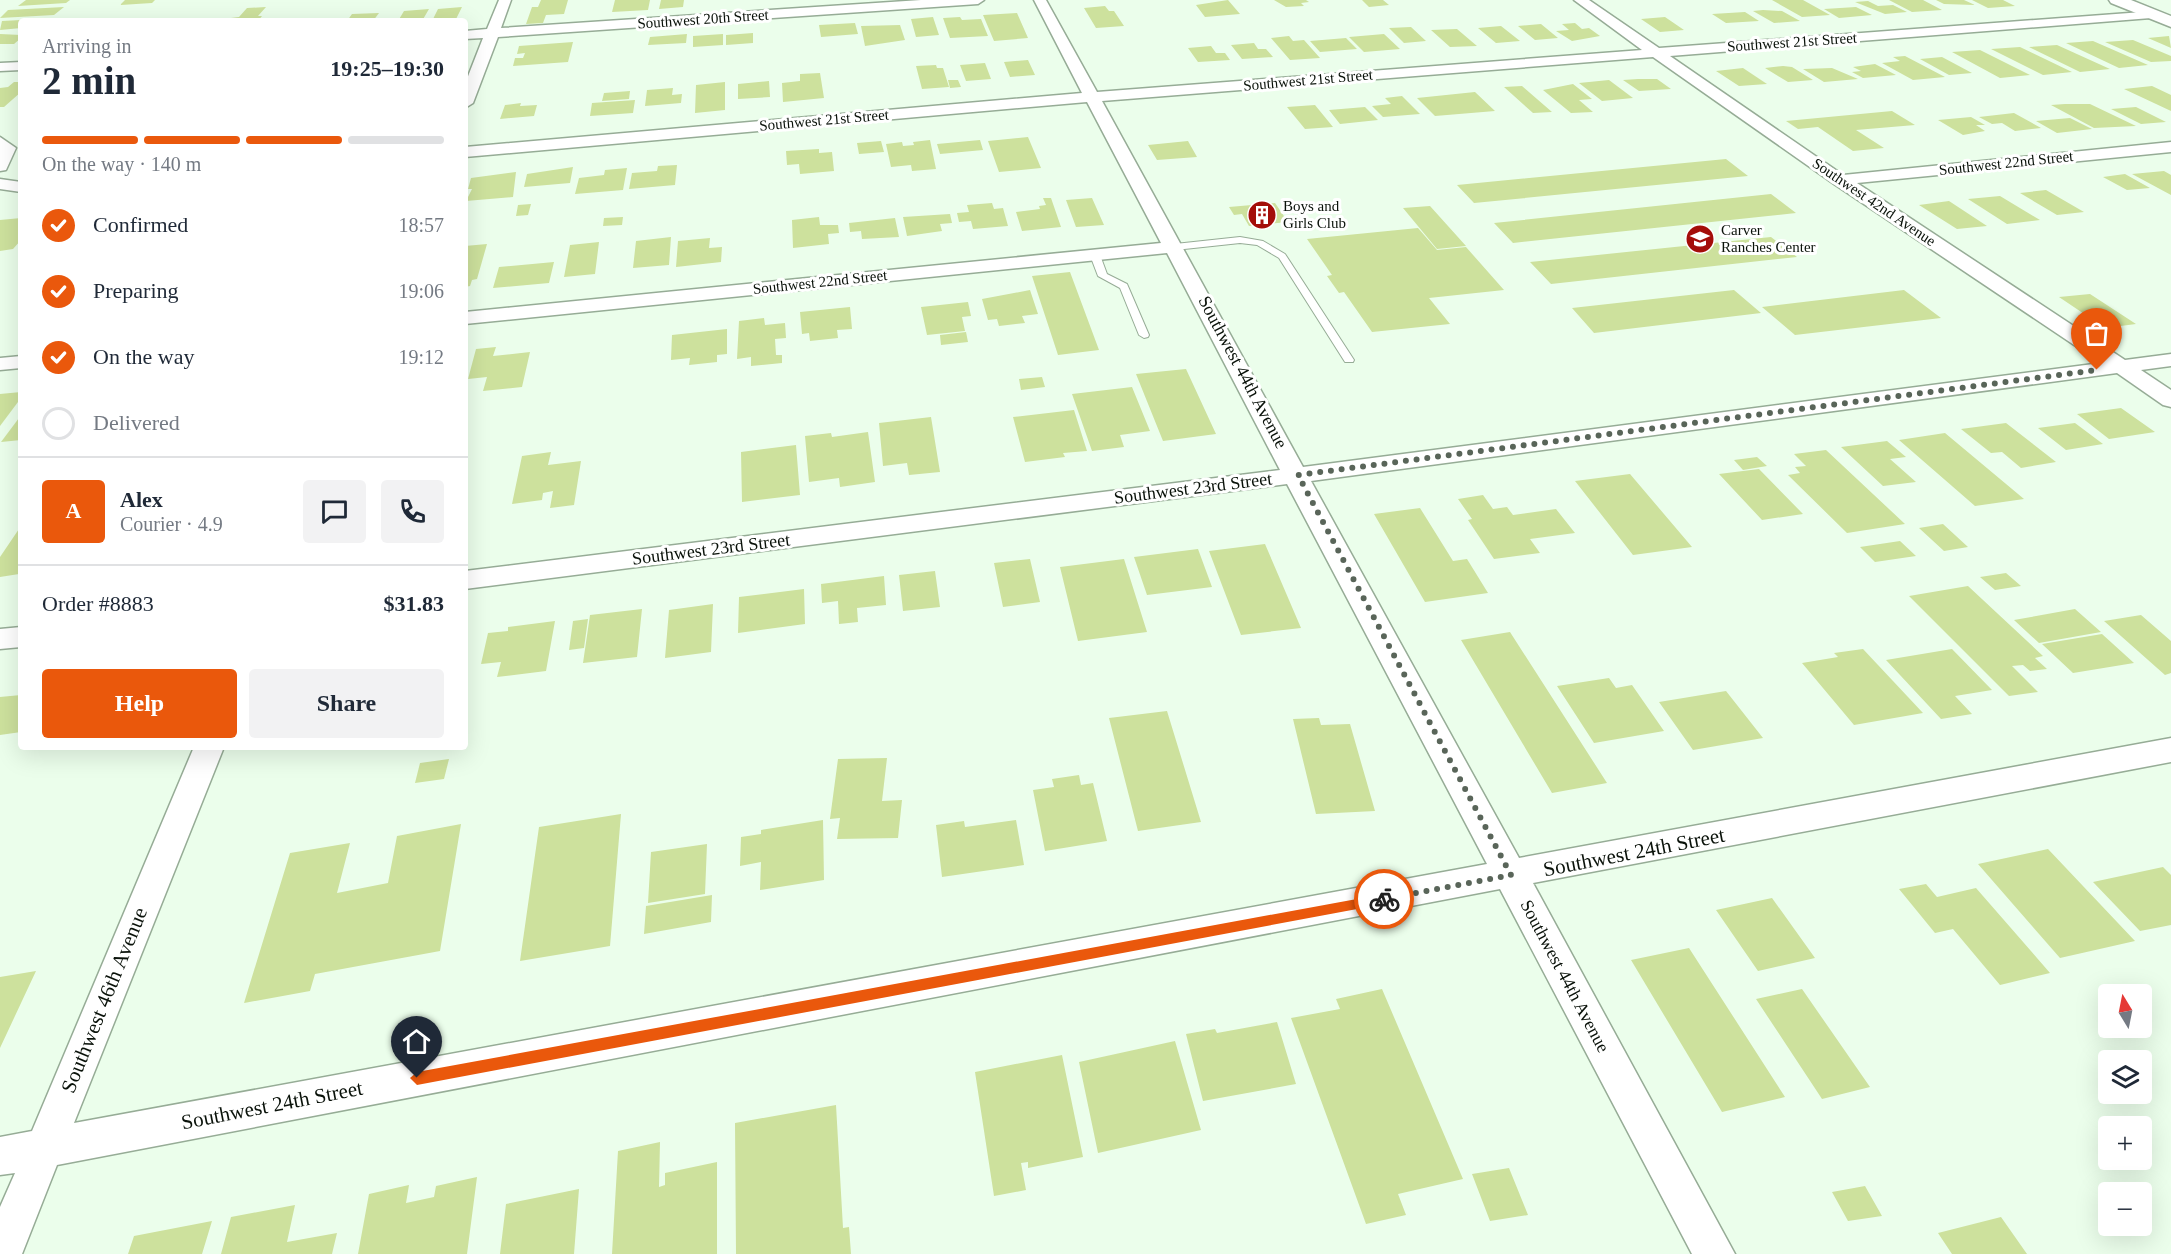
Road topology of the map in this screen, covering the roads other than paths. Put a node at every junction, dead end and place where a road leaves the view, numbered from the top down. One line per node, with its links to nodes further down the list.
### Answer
1 (505, 0): 8 (street)
2 (978, 0): 8 (street, Southwest 20th Street)
3 (1040, 0): 14 (street, Southwest 44th Avenue)
4 (1580, 0): 10 (street, Southwest 42nd Avenue)
5 (2117, 0): 6 (street)
6 (2151, 14): 7 (street); 10 (street, Southwest 21st Street)
7 (2171, 22)
8 (493, 33): 9 (street, Southwest 20th Street); 13 (street)
9 (468, 35)
10 (1655, 53): 14 (street, Southwest 21st Street); 19 (street, Southwest 42nd Avenue)
11 (18, 66): 12 (street)
12 (0, 67)
13 (468, 95)
14 (1090, 97): 17 (street, Southwest 21st Street); 22 (street, Southwest 44th Avenue)
15 (0, 142): 18 (street)
16 (2171, 147): 19 (street, Southwest 22nd Street)
17 (468, 152)
18 (0, 166)
19 (1840, 180): 30 (street, Southwest 42nd Avenue)
20 (0, 184): 21 (street)
21 (18, 187)
22 (1175, 247): 23 (street, Southwest 22nd Street); 26 (lane); 32 (street, Southwest 44th Avenue)
23 (1095, 255): 24 (street, Southwest 22nd Street); 25 (lane)
24 (468, 318)
25 (1144, 334)
26 (1349, 360)
27 (2171, 360): 30 (street, Southwest 23rd Street)
28 (18, 362): 29 (street)
29 (0, 364)
30 (2121, 367): 31 (street, Southwest 42nd Avenue); 32 (street, Southwest 23rd Street)
31 (2171, 400)
32 (1298, 475): 33 (street, Southwest 23rd Street); 38 (street, Southwest 44th Avenue)
33 (468, 580)
34 (18, 637): 35 (street)
35 (0, 639)
36 (208, 750): 39 (street, Southwest 46th Avenue)
37 (2171, 750): 38 (street, Southwest 24th Street)
38 (1511, 875): 39 (street, Southwest 24th Street); 42 (street, Southwest 44th Avenue)
39 (44, 1148): 40 (street, Southwest 24th Street); 41 (street, Southwest 46th Avenue)
40 (0, 1156)
41 (2, 1254)
42 (1714, 1254)

